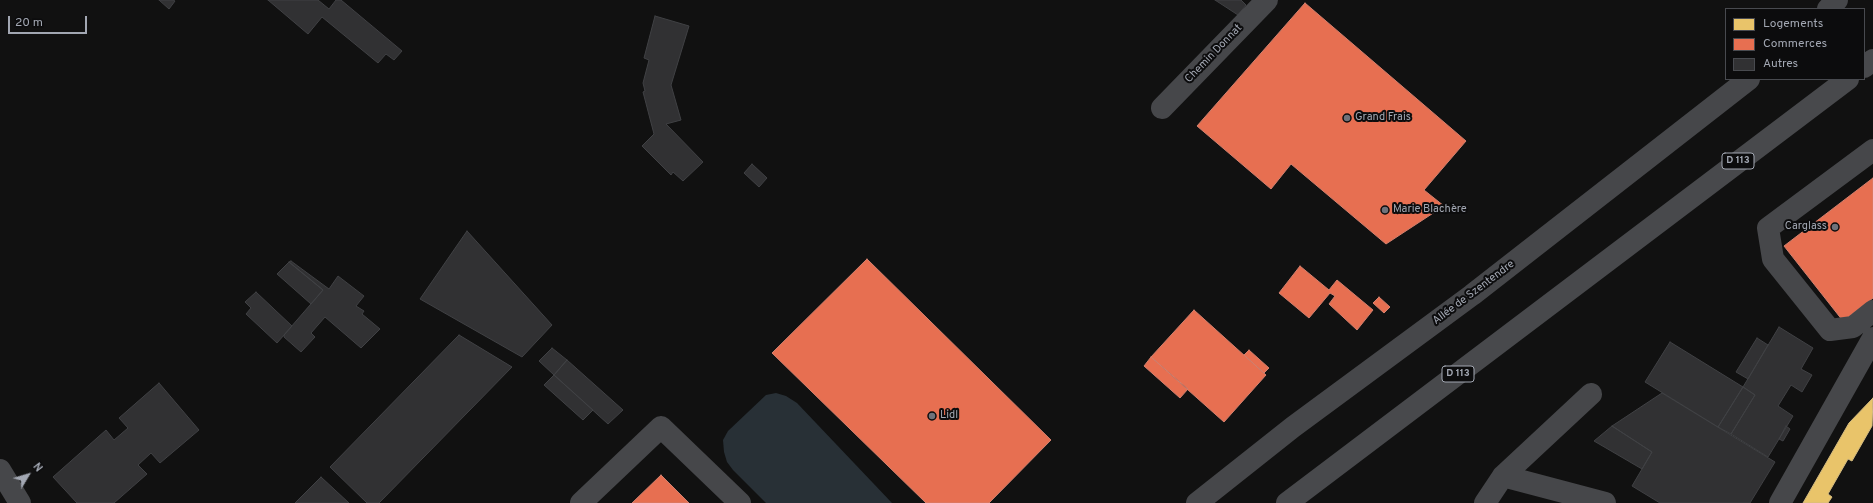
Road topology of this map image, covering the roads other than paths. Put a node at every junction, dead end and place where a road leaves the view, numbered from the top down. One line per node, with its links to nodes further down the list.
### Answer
1 (1267, 0): 8 (street, Chemin Donnat)
2 (1837, 0): 3 (street)
3 (1829, 8)
4 (1873, 60): 5 (main road)
5 (1865, 66)
6 (1748, 80): 18 (street, Allée de Szentendre)
7 (1847, 80): 19 (main road, D 113)
8 (1162, 108)
9 (1873, 150): 10 (street)
10 (1873, 311)
11 (1873, 338): 22 (street)
12 (1591, 394): 14 (street)
13 (0, 470): 15 (street)
14 (1503, 476): 20 (street); 21 (street)
15 (20, 503)
16 (582, 503): 17 (street)
17 (740, 503)
18 (1196, 503)
19 (1287, 503)
20 (1485, 503)
21 (1605, 503)
22 (1780, 503)

